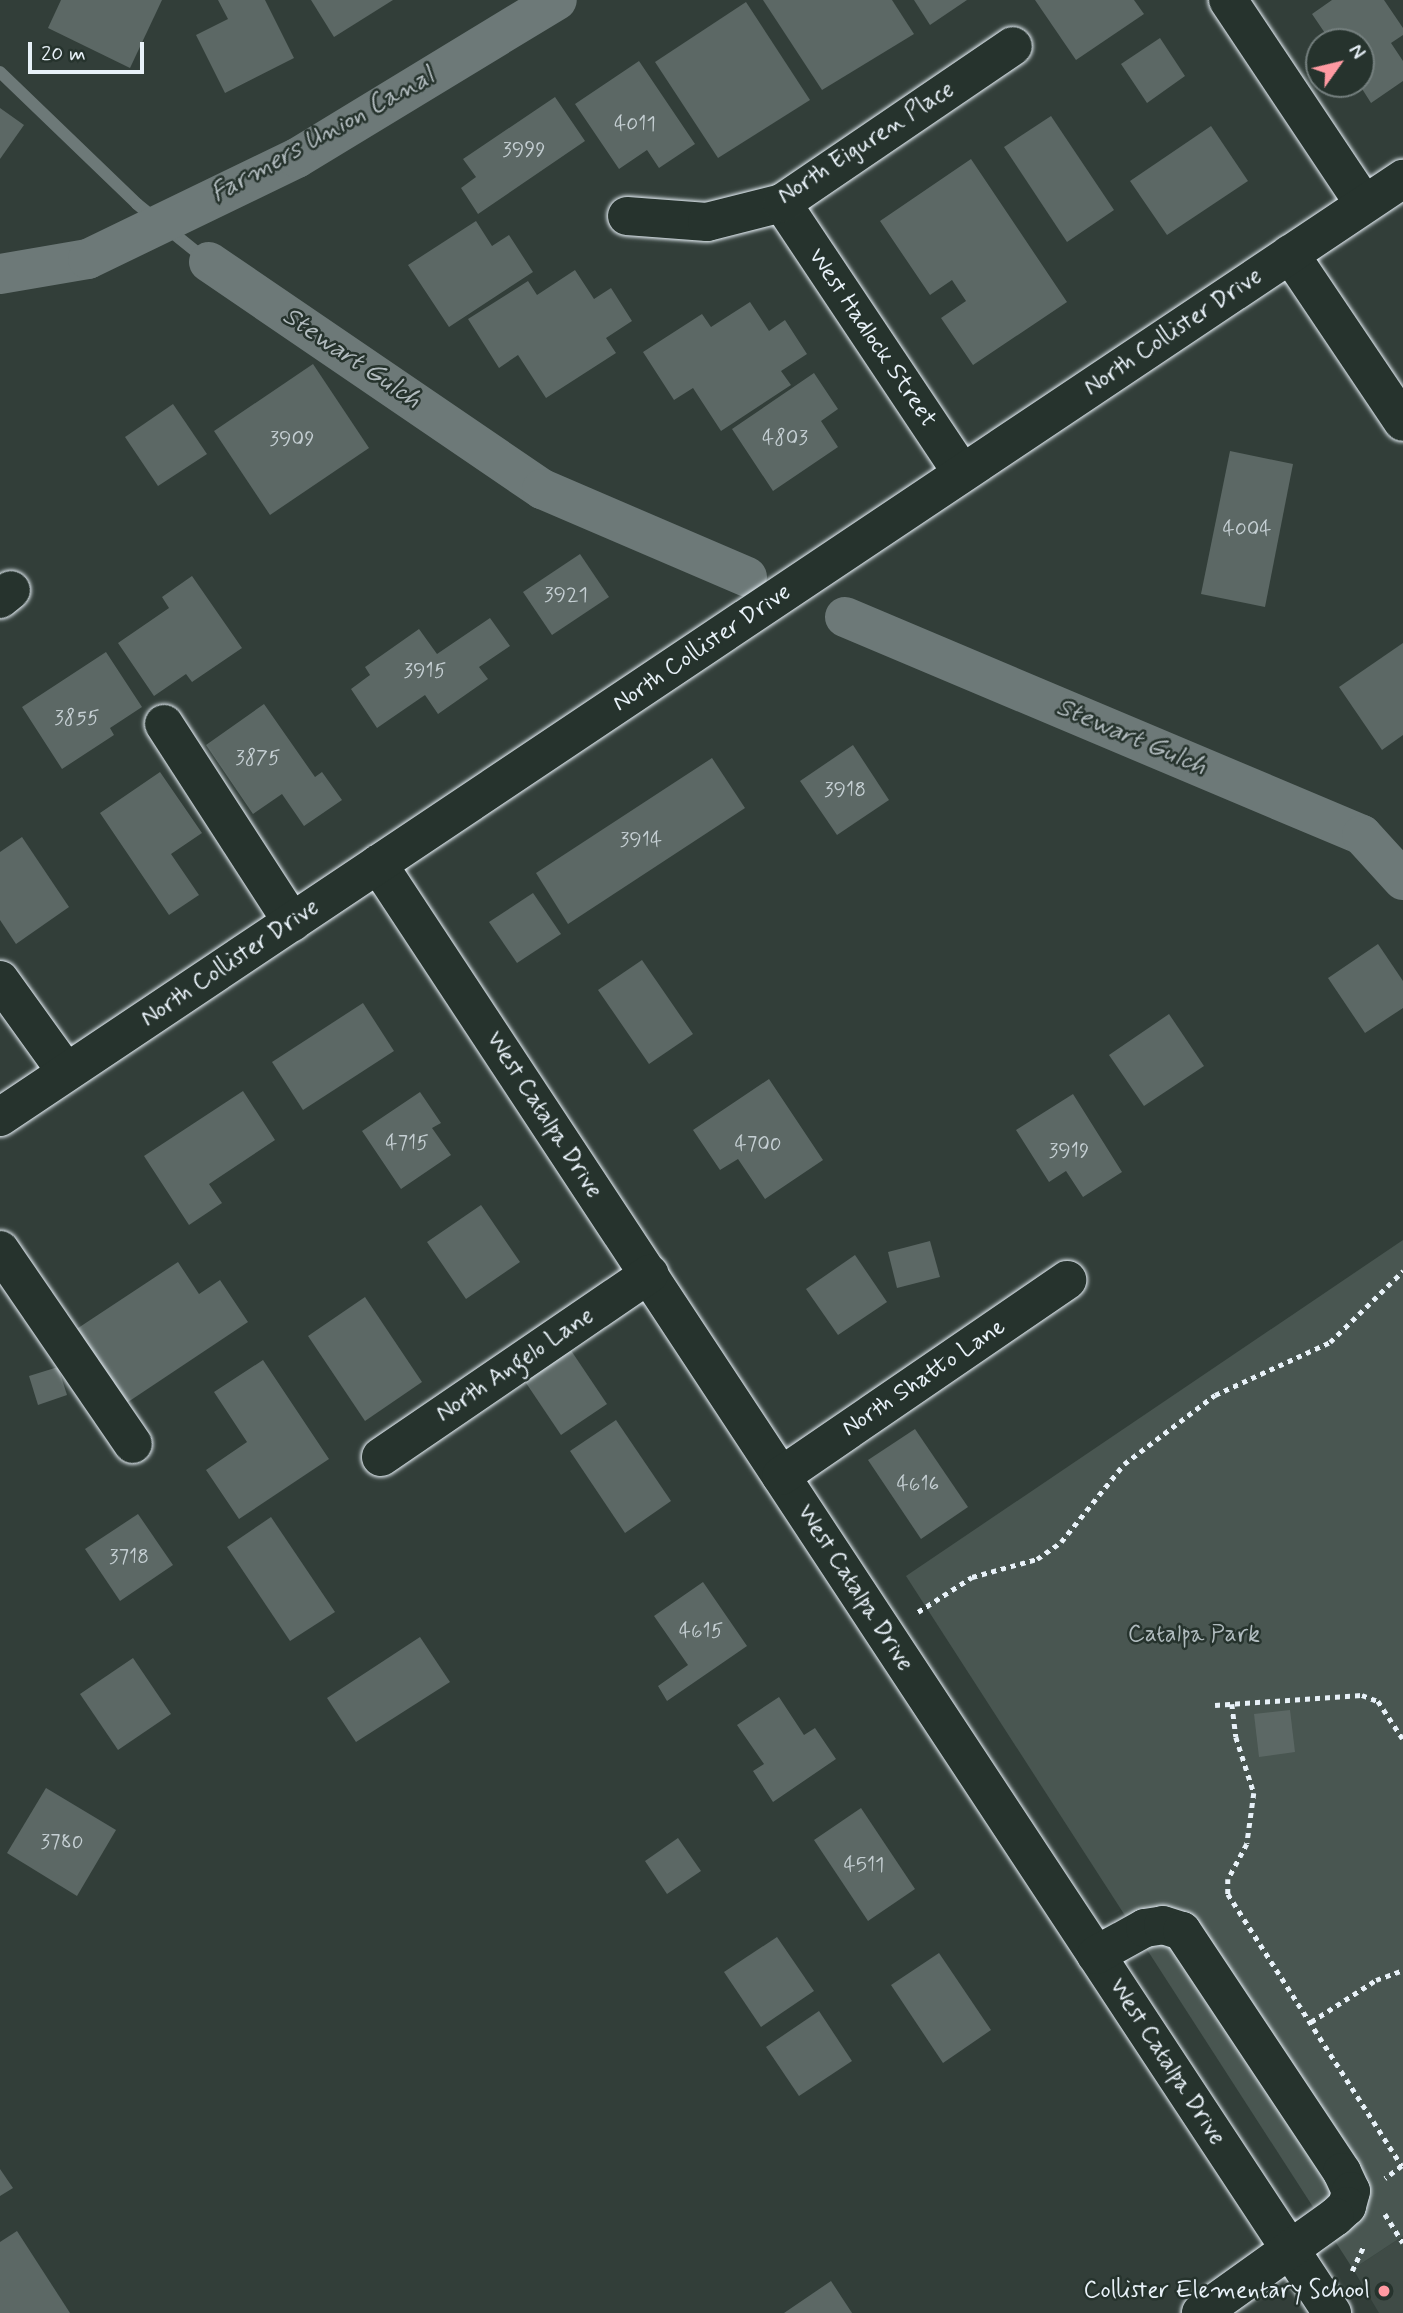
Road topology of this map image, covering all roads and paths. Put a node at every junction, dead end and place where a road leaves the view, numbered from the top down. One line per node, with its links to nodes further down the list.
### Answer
1 (1228, 0): 5 (street)
2 (1013, 46): 4 (street, North Eiguren Place)
3 (1403, 178): 5 (street, North Collister Drive)
4 (782, 203): 6 (street, North Eiguren Place); 9 (street, West Hadlock Street)
5 (1364, 204): 7 (street, North Collister Drive)
6 (627, 216)
7 (1290, 254): 8 (street); 9 (street, North Collister Drive)
8 (1403, 422)
9 (962, 474): 11 (street, North Collister Drive)
10 (163, 724): 12 (street)
11 (378, 864): 12 (street, North Collister Drive); 18 (street, West Catalpa Drive)
12 (292, 922): 14 (street, North Collister Drive)
13 (0, 980): 14 (street)
14 (66, 1073): 15 (street, North Collister Drive)
15 (0, 1116)
16 (0, 1250): 20 (street)
17 (1403, 1271): 23 (path)
18 (649, 1274): 21 (street, North Angelo Lane); 22 (street, West Catalpa Drive)
19 (1067, 1280): 22 (street, North Shatto Lane)
20 (133, 1444)
21 (381, 1457)
22 (781, 1476): 28 (street, West Catalpa Drive)
23 (914, 1615)
24 (1232, 1704): 25 (path); 26 (path); 27 (path)
25 (1215, 1705)
26 (1403, 1739)
27 (1228, 1894)
28 (1096, 1955): 33 (street, West Catalpa Drive); 33 (street)
29 (1403, 1970): 30 (path)
30 (1311, 2022)
31 (1377, 2203): 32 (path)
32 (1403, 2243)
33 (1292, 2252): 34 (street); 35 (street, West Catalpa Drive)
34 (1201, 2313)
35 (1332, 2313)

